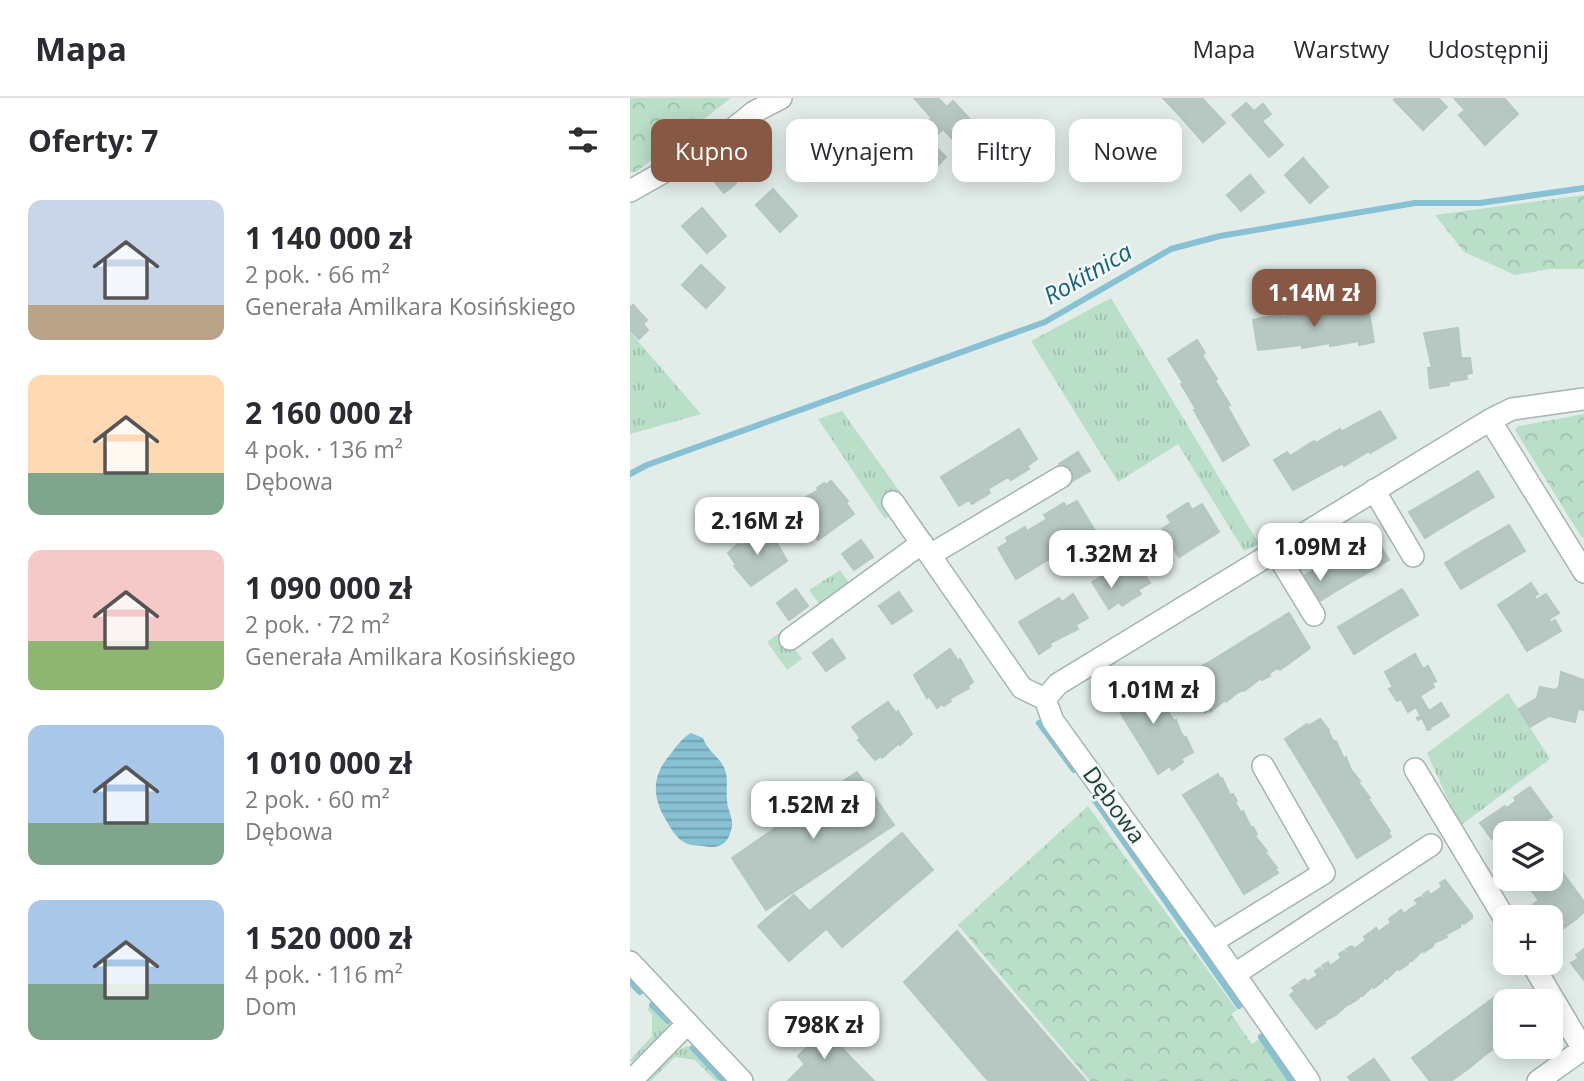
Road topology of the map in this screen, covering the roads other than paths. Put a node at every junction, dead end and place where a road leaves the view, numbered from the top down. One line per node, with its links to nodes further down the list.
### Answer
1 (781, 98): 2 (street)
2 (630, 191)
3 (1584, 399): 4 (street)
4 (1490, 419): 6 (street); 11 (street)
5 (1061, 477): 8 (street)
6 (1374, 490): 9 (street); 10 (street)
7 (893, 502): 8 (street)
8 (926, 549): 13 (street); 14 (street)
9 (1275, 551): 12 (street); 14 (street)
10 (1413, 556)
11 (1584, 572)
12 (1314, 615)
13 (790, 639)
14 (1045, 699): 19 (street, Dębowa)
15 (1263, 765): 19 (street)
16 (1415, 769): 18 (street)
17 (1431, 845): 21 (street)
18 (1497, 905)
19 (1212, 942): 21 (street, Dębowa)
20 (630, 962): 23 (street)
21 (1235, 974): 27 (street, Dębowa)
22 (1539, 975): 24 (street)
23 (687, 1024): 25 (street); 26 (street)
24 (1584, 1049): 28 (street)
25 (631, 1081)
26 (742, 1081)
27 (1309, 1081)
28 (1538, 1081)

